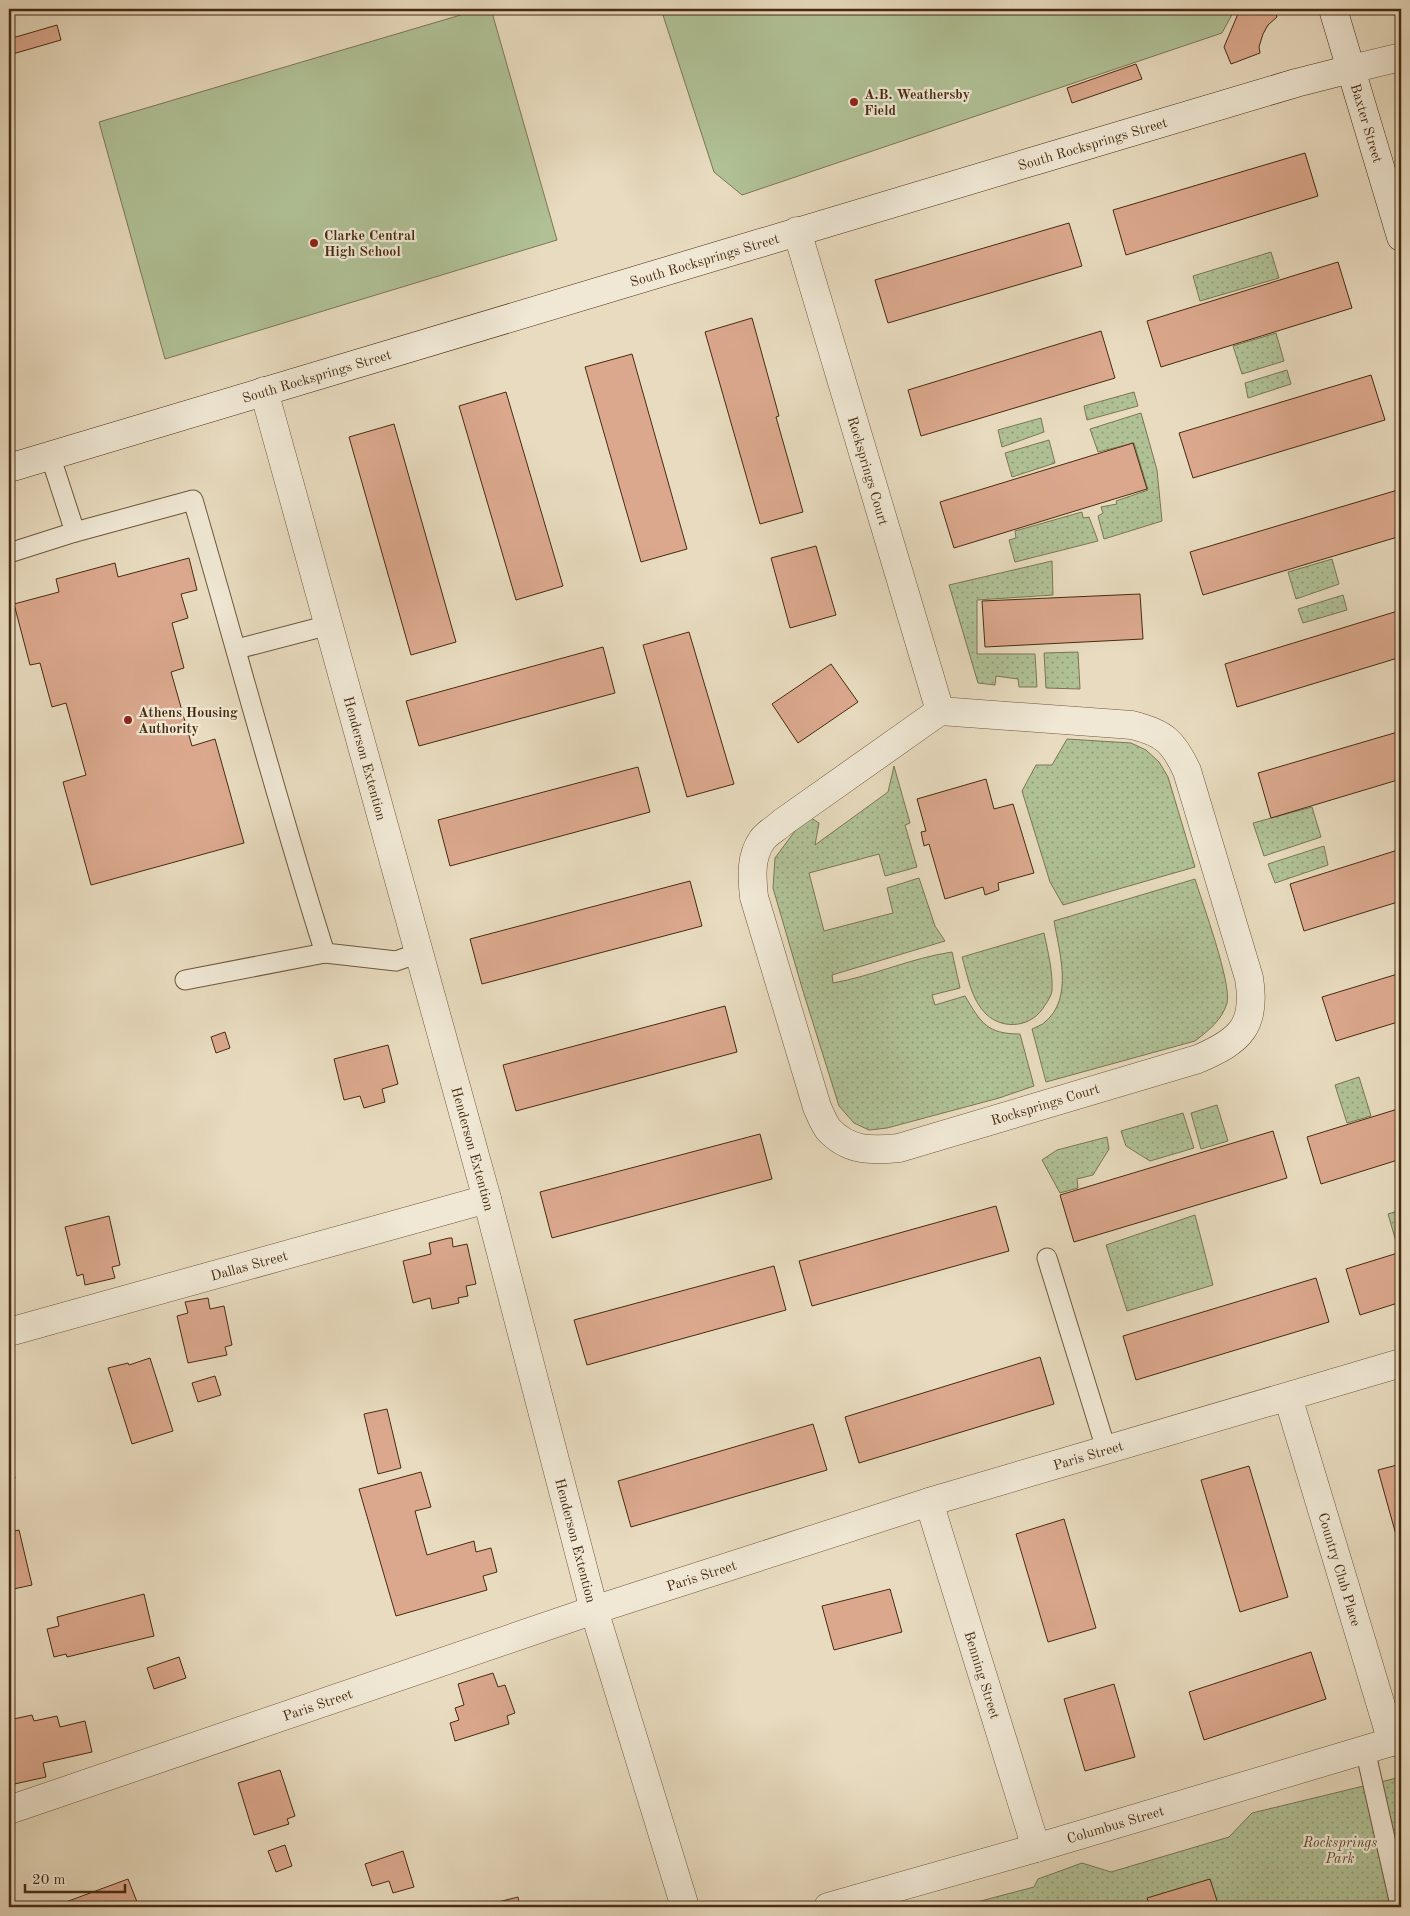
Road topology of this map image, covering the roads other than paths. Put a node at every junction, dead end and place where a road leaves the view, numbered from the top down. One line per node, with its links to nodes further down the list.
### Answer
1 (1333, 9): 3 (street, Baxter Street)
2 (1401, 57): 3 (street, South Rocksprings Street)
3 (1351, 69): 4 (street, South Rocksprings Street); 5 (street, Baxter Street)
4 (797, 231): 6 (street, South Rocksprings Street); 13 (street, Rocksprings Court)
5 (1401, 237)
6 (264, 391): 7 (street, South Rocksprings Street); 11 (street, Henderson Extention)
7 (50, 455): 8 (street, South Rocksprings Street); 9 (lane)
8 (9, 468)
9 (75, 532): 10 (lane); 12 (lane)
10 (9, 553)
11 (329, 625): 12 (lane); 15 (street, Henderson Extention)
12 (237, 650): 14 (lane)
13 (940, 711): 13 (street, Rocksprings Court)
14 (325, 953): 15 (lane); 16 (lane)
15 (420, 953): 17 (street, Henderson Extention)
16 (185, 980)
17 (488, 1199): 19 (street, Dallas Street); 24 (street, Henderson Extention)
18 (1048, 1258): 22 (lane)
19 (9, 1332)
20 (1401, 1363): 21 (street, Paris Street)
21 (1288, 1397): 22 (street, Paris Street); 25 (street, Country Club Place)
22 (1106, 1449): 23 (street, Paris Street)
23 (929, 1502): 24 (street, Paris Street); 28 (street, Benning Street)
24 (594, 1610): 27 (street, Paris Street); 30 (street, Henderson Extention)
25 (1397, 1740): 26 (street, Columbus Street)
26 (1365, 1749): 28 (street, Columbus Street); 29 (lane)
27 (9, 1810)
28 (1036, 1848): 31 (street, Columbus Street)
29 (1400, 1905)
30 (685, 1907)
31 (828, 1907)

